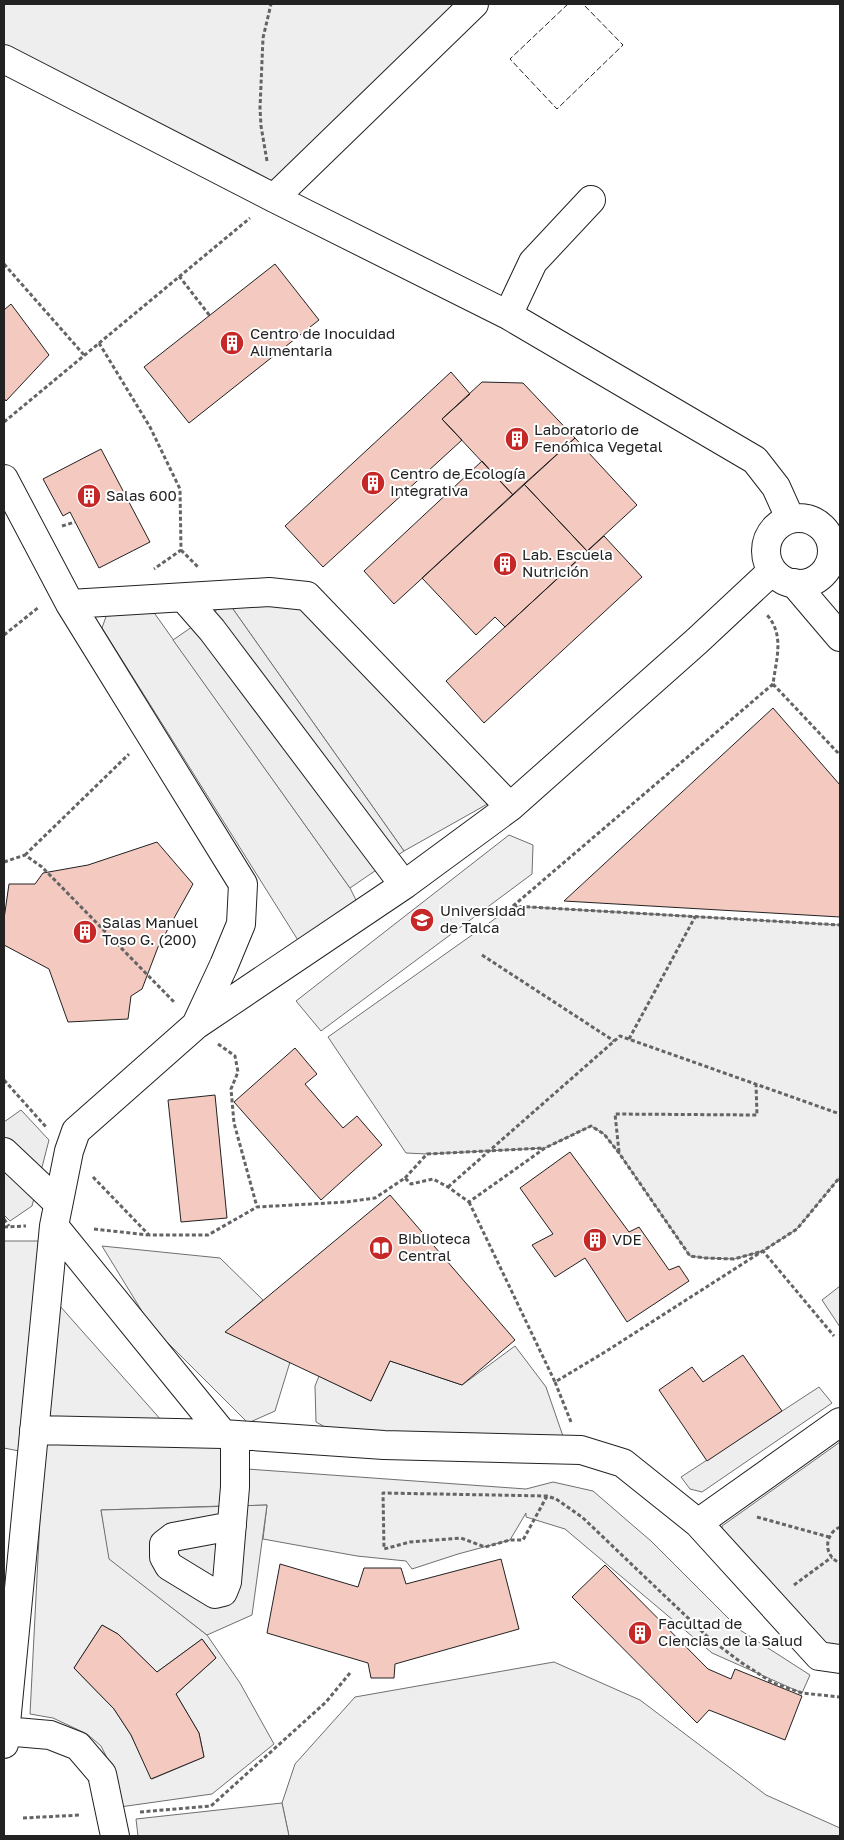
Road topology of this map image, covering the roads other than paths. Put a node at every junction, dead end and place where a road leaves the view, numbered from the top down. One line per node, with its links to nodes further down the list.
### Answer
1 (474, 4): 3 (lane)
2 (4, 59): 3 (lane)
3 (274, 198): 5 (lane)
4 (591, 200): 5 (lane)
5 (508, 315): 7 (lane)
6 (4, 479): 11 (lane)
7 (790, 518): 8 (lane); 9 (lane)
8 (836, 548): 9 (lane)
9 (783, 577): 12 (lane); 13 (lane)
10 (184, 598): 11 (lane); 13 (lane); 14 (lane)
11 (70, 604): 15 (lane)
12 (840, 637)
13 (510, 807): 14 (lane)
14 (404, 885): 15 (lane)
15 (196, 1025): 17 (lane)
16 (4, 1152): 17 (lane)
17 (56, 1214): 19 (lane); 20 (lane)
18 (840, 1422): 21 (lane)
19 (34, 1430): 20 (lane); 24 (lane)
20 (229, 1435): 21 (lane); 22 (lane)
21 (698, 1523): 23 (lane)
22 (232, 1526)
23 (840, 1660)
24 (4, 1736): 25 (lane)
25 (114, 1825)

